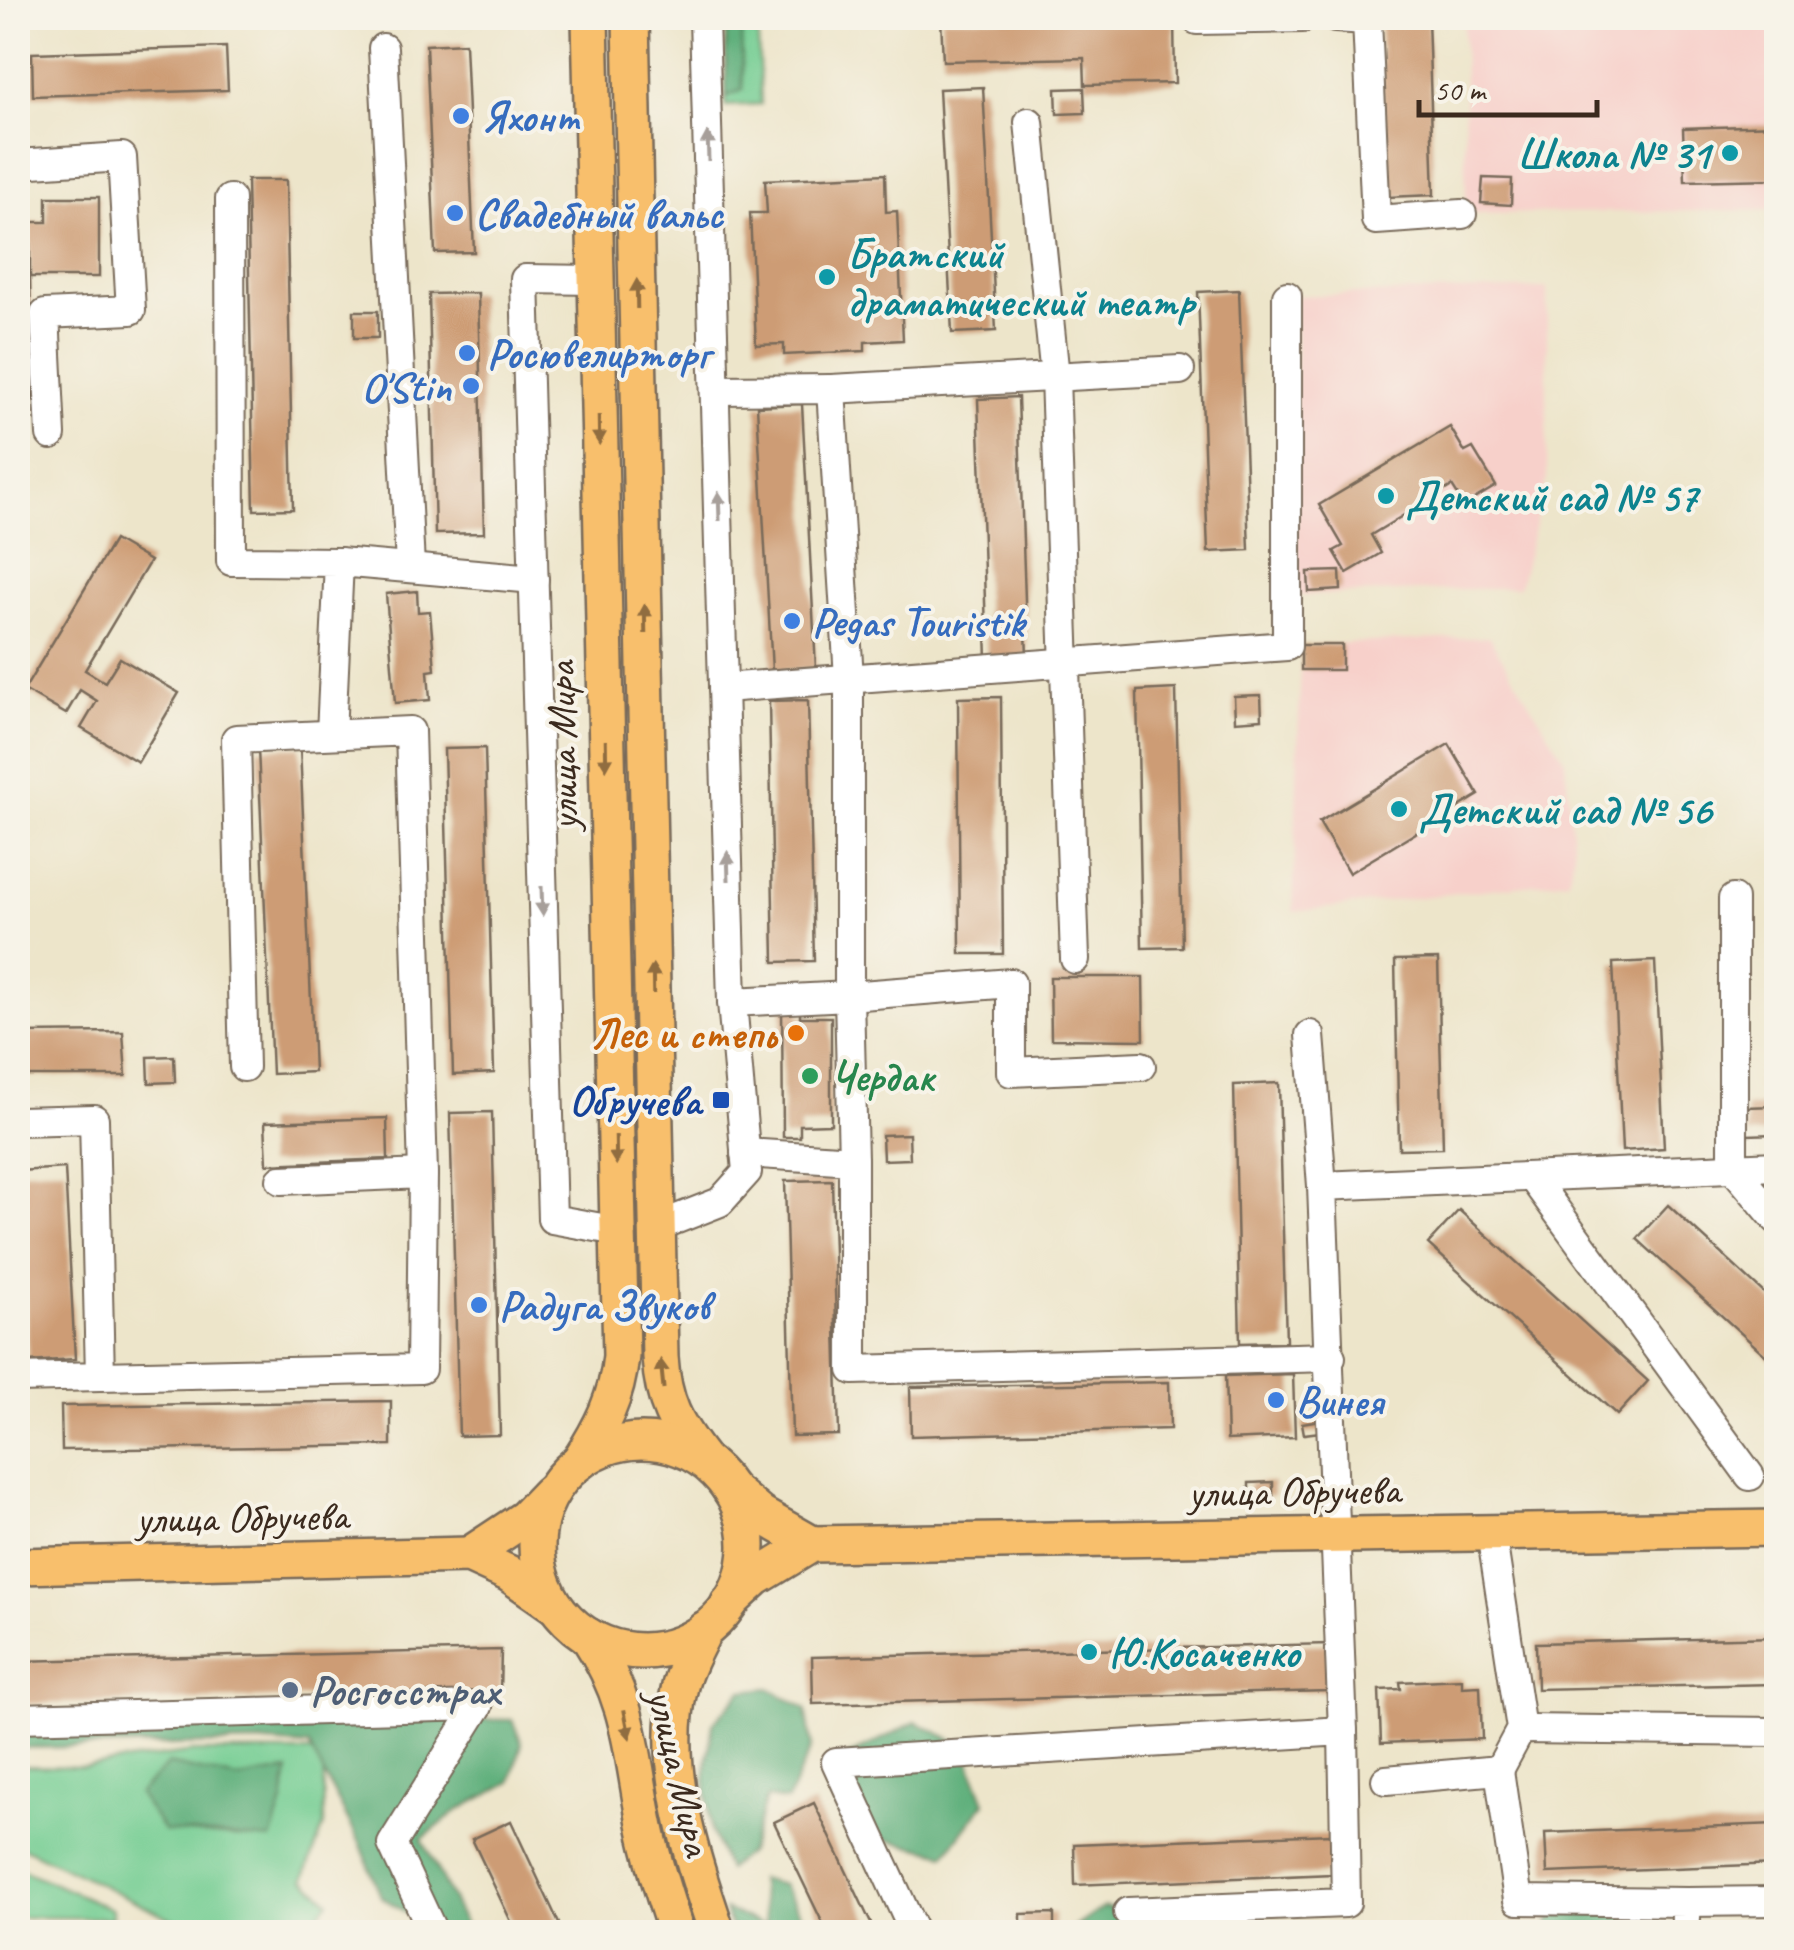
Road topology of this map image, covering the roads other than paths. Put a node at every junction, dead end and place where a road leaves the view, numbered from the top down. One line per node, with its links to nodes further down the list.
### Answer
1 (590, 18): 12 (main road, улица Мира)
2 (631, 18): 43 (main road, улица Мира, one-way to 2)
3 (704, 18): 17 (street, one-way to 3)
4 (1303, 18): 6 (street)
5 (1335, 18): 11 (street)
6 (1197, 20)
7 (383, 48): 20 (street)
8 (1029, 122): 15 (street)
9 (18, 164): 18 (street)
10 (230, 198): 19 (street)
11 (1462, 214)
12 (595, 280): 21 (street); 44 (main road, улица Мира, one-way to 44)
13 (1286, 296): 22 (street)
14 (1180, 370): 15 (street)
15 (1055, 377): 16 (street); 22 (street)
16 (832, 388): 17 (street); 23 (street)
17 (716, 390): 24 (street, one-way to 17)
18 (50, 435)
19 (339, 562): 20 (street); 25 (street)
20 (410, 566): 21 (street)
21 (534, 579): 44 (street, one-way to 44)
22 (1067, 662): 23 (street); 27 (street)
23 (848, 678): 24 (street); 28 (street)
24 (724, 688): 29 (street, one-way to 24)
25 (332, 734): 32 (street); 38 (street)
26 (1733, 899): 37 (street)
27 (1075, 959)
28 (849, 996): 29 (street); 31 (street); 35 (street)
29 (732, 1002): 34 (street)
30 (1310, 1035): 41 (street)
31 (1142, 1066)
32 (244, 1067)
33 (18, 1121): 46 (street)
34 (745, 1152): 35 (street); 43 (street)
35 (854, 1160): 45 (street)
36 (1776, 1166): 37 (street)
37 (1733, 1168): 39 (street); 42 (street)
38 (423, 1174): 40 (street); 46 (street)
39 (1532, 1177): 41 (street); 50 (street)
40 (281, 1180)
41 (1322, 1186): 45 (street)
42 (1776, 1218)
43 (658, 1226): 48 (main road, улица Мира, one-way to 43)
44 (618, 1231): 49 (main road, улица Мира)
45 (1331, 1357): 54 (street)
46 (100, 1376): 47 (street)
47 (18, 1378)
48 (702, 1460): 49 (main road); 51 (main road)
49 (568, 1474): 56 (main road); 59 (main road)
50 (1750, 1476)
51 (730, 1489): 55 (main road); 58 (main road)
52 (1776, 1528): 53 (main road, улица Обручева)
53 (1491, 1532): 54 (main road, улица Обручева); 63 (street)
54 (1338, 1534): 55 (main road, улица Обручева); 64 (street)
55 (812, 1544): 58 (main road)
56 (469, 1556): 57 (main road, улица Обручева); 59 (main road, улица Обручева)
57 (18, 1566)
58 (730, 1603): 60 (main road)
59 (556, 1606): 61 (main road)
60 (705, 1629): 61 (main road); 73 (main road, улица Мира)
61 (588, 1636): 72 (main road, улица Мира, one-way to 72)
62 (18, 1718): 71 (street)
63 (1521, 1729): 65 (street); 66 (street)
64 (1343, 1731): 70 (street); 74 (street)
65 (1776, 1732)
66 (1499, 1770): 67 (street); 69 (street)
67 (1386, 1780)
68 (1776, 1900): 69 (street)
69 (1687, 1902): 75 (street)
70 (1128, 1912)
71 (433, 1932)
72 (676, 1932)
73 (717, 1932)
74 (914, 1932)
75 (1685, 1932)

